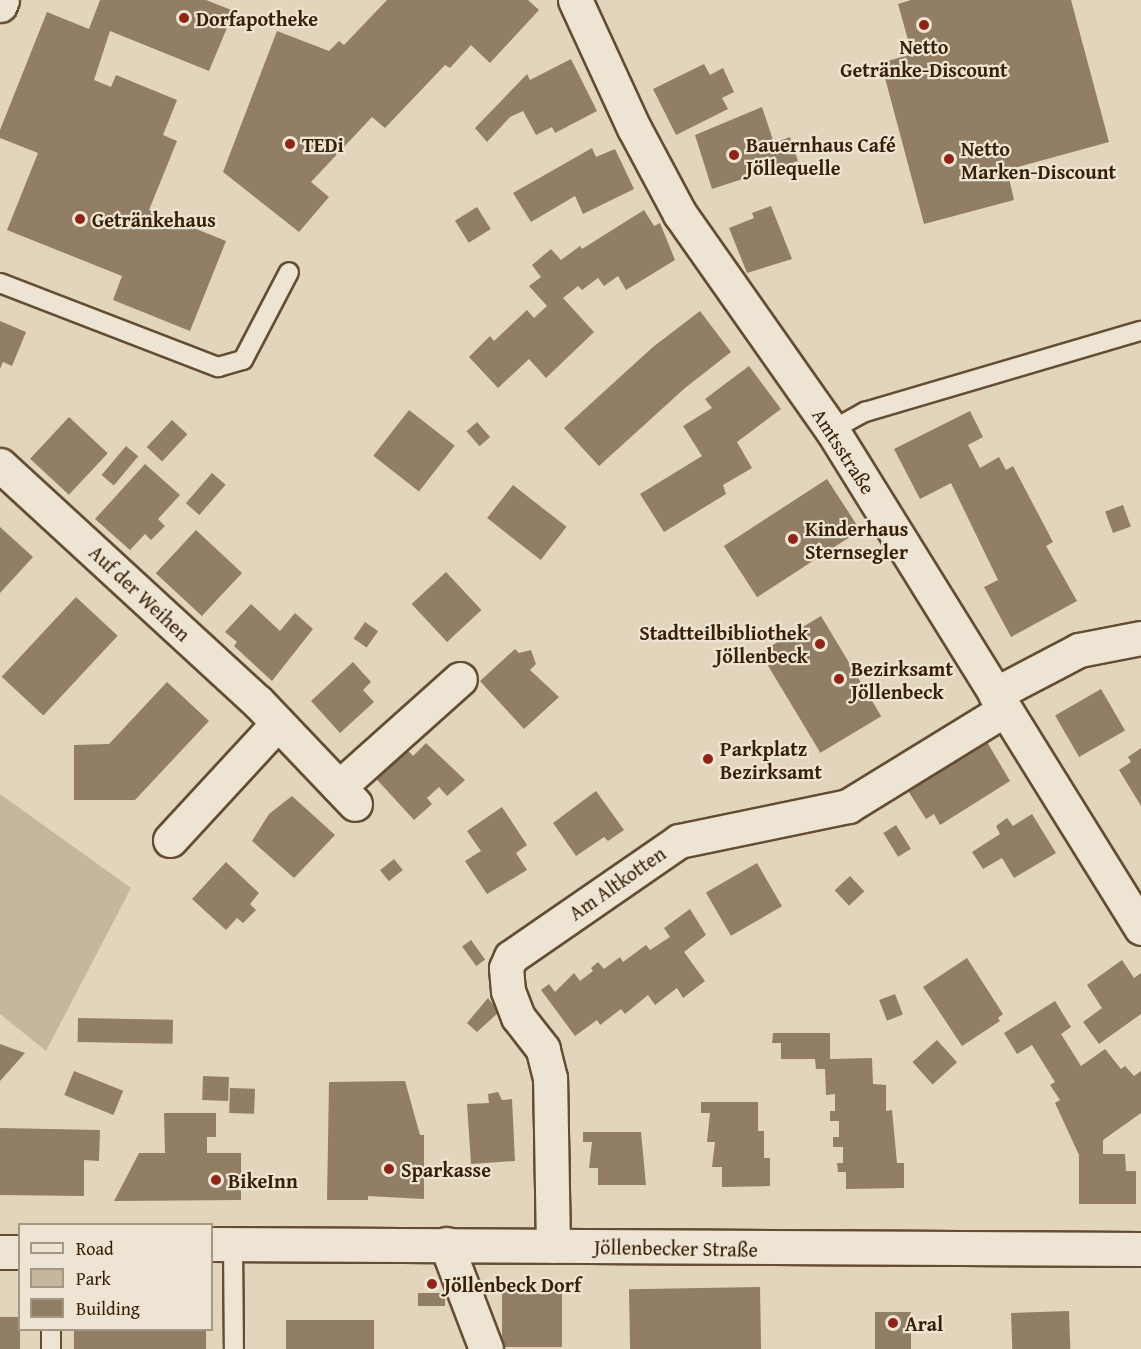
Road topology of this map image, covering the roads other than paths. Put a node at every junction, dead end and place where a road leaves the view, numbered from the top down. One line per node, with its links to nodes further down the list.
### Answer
1 (2, 0): 3 (street)
2 (575, 0): 7 (street, Amtsstraße)
3 (0, 5)
4 (289, 272): 5 (lane)
5 (0, 283)
6 (1141, 331): 7 (lane)
7 (832, 430): 11 (street, Amtsstraße)
8 (0, 465): 12 (street, Auf der Weihen)
9 (1141, 638): 11 (street)
10 (460, 679): 12 (street, Auf der Weihen)
11 (1000, 702): 14 (street, Amtsstraße); 17 (street, Am Altkotten)
12 (278, 723): 13 (street)
13 (170, 840)
14 (1141, 928)
15 (222, 1244): 16 (street, Jöllenbecker Straße); 23 (lane)
16 (446, 1244): 17 (street, Jöllenbecker Straße); 24 (street)
17 (553, 1246): 18 (street, Jöllenbecker Straße)
18 (1141, 1249)
19 (0, 1252): 20 (street)
20 (18, 1252)
21 (51, 1331): 22 (lane)
22 (51, 1349)
23 (234, 1349)
24 (486, 1349)

